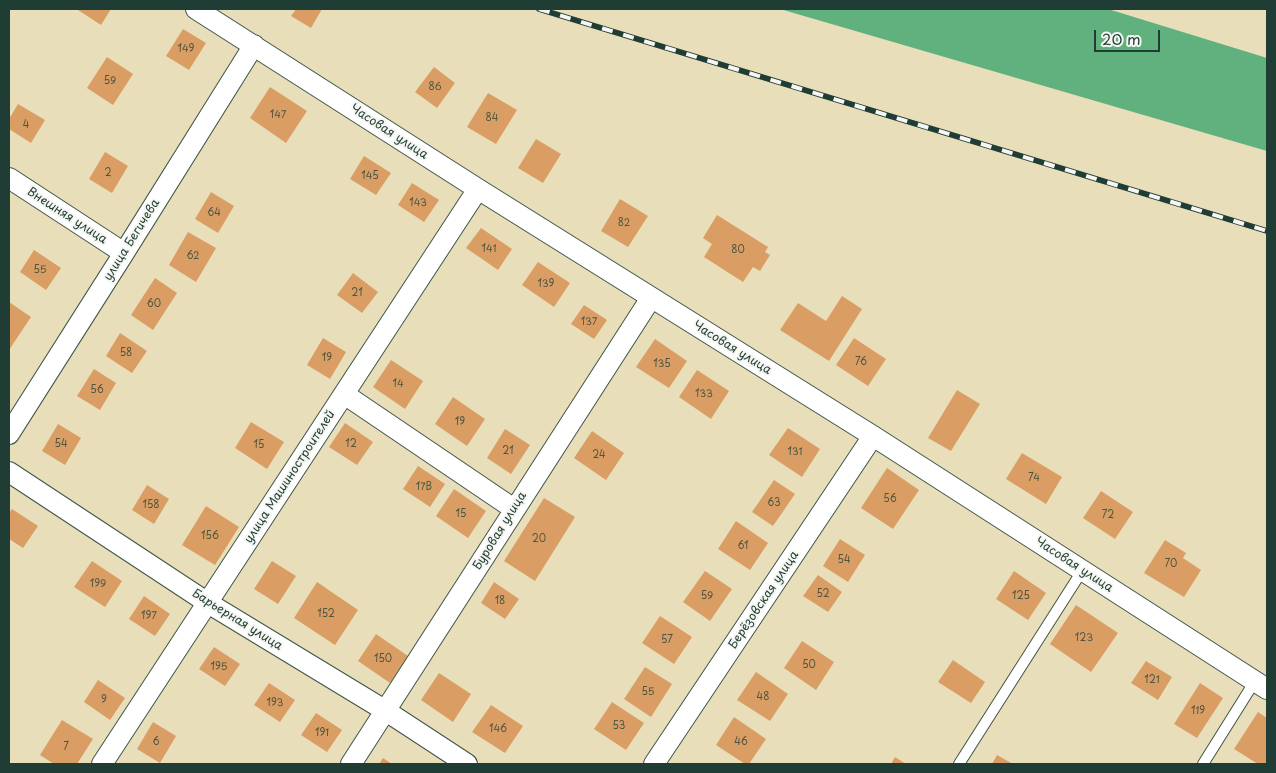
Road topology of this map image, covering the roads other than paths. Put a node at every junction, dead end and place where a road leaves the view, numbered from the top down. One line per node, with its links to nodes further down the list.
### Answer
1 (196, 9): 2 (street, Часовая улица)
2 (254, 45): 4 (street, Часовая улица); 5 (street, улица Бегичева)
3 (9, 178): 5 (street, Внешняя улица)
4 (478, 189): 6 (street, Часовая улица); 7 (street, улица Машиностроителей)
5 (124, 253): 8 (street, улица Бегичева)
6 (651, 298): 9 (street, Часовая улица); 11 (street, Буровая улица)
7 (344, 394): 11 (street); 13 (street, улица Машиностроителей)
8 (9, 434)
9 (873, 436): 12 (street, Часовая улица); 19 (street, Берёзовская улица)
10 (9, 472): 13 (street, Барьерная улица)
11 (514, 509): 15 (street, Буровая улица)
12 (1082, 570): 14 (street, Часовая улица); 20 (lane)
13 (208, 603): 15 (street, Барьерная улица); 16 (street, улица Машиностроителей)
14 (1261, 685): 21 (lane)
15 (386, 711): 17 (street, Буровая улица); 18 (street, Барьерная улица)
16 (102, 764)
17 (351, 764)
18 (467, 764)
19 (654, 764)
20 (959, 764)
21 (1203, 764)

